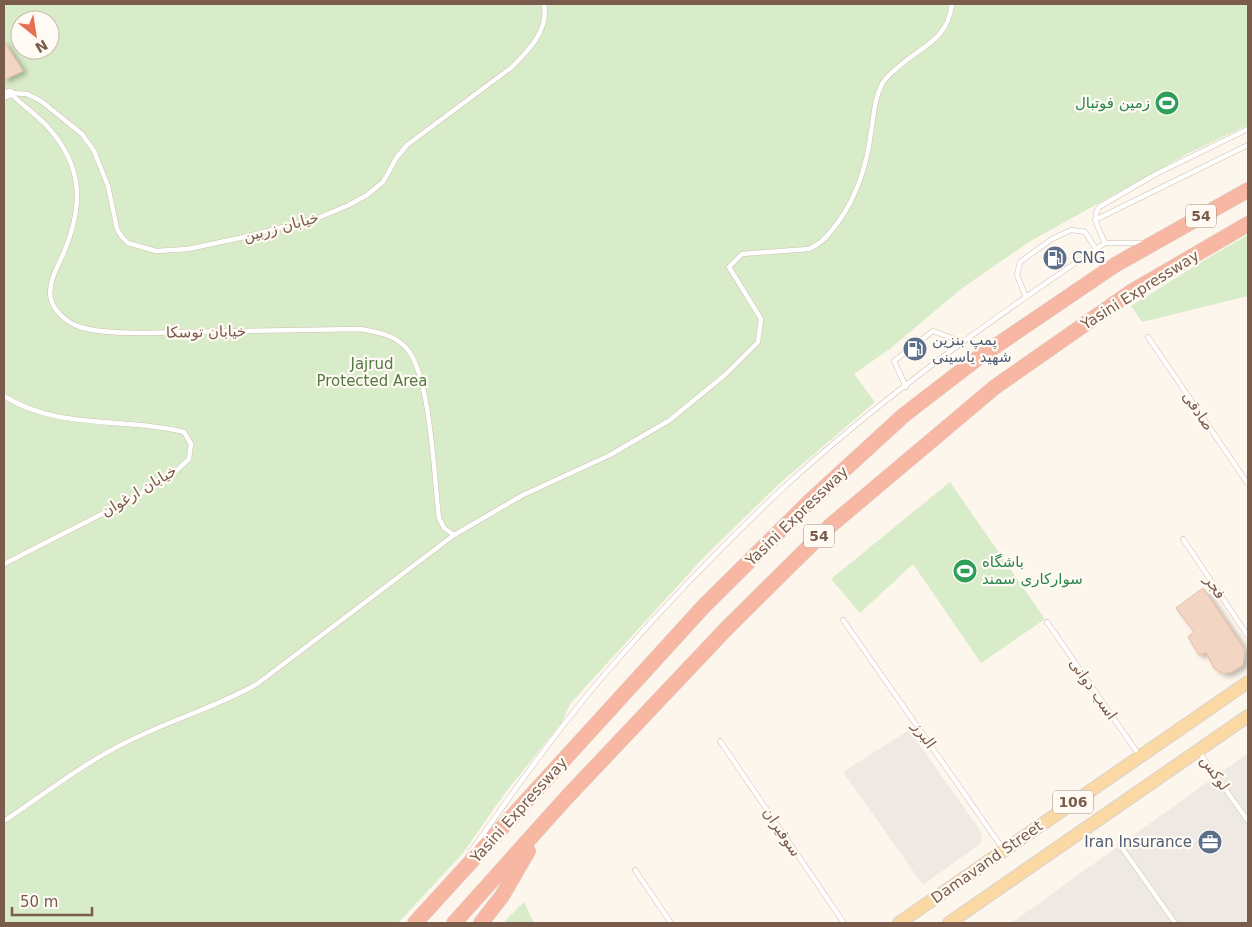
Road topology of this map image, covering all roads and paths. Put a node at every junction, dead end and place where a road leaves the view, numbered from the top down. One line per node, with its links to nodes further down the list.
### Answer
1 (544, 4): 3 (lane, خیابان زربین)
2 (952, 4): 18 (lane)
3 (7, 94): 18 (lane, خیابان توسکا)
4 (1248, 129): 7 (lane)
5 (1248, 145): 7 (lane)
6 (1248, 190): 10 (highway, Yasini Expressway / 54)
7 (1096, 220): 9 (lane)
8 (1248, 224): 31 (highway, Yasini Expressway / 54)
9 (1105, 243): 10 (lane); 11 (lane)
10 (1154, 243): 35 (highway, Yasini Expressway / 54)
11 (1096, 249): 12 (lane); 12 (lane)
12 (1026, 297): 14 (lane)
13 (1148, 337): 17 (lane, صادقی)
14 (963, 342): 15 (lane); 15 (lane)
15 (906, 386): 35 (lane)
16 (4, 396): 20 (lane, خیابان ارغوان)
17 (1248, 484)
18 (454, 535): 29 (lane)
19 (1183, 538): 23 (lane, فجر)
20 (4, 564)
21 (843, 620): 33 (lane, البرز)
22 (1047, 622): 28 (lane, اسب دوانی)
23 (1248, 636)
24 (1248, 682): 28 (main road, Damavand Street / 106)
25 (1248, 716): 27 (main road, Damavand Street / 106)
26 (720, 741): 40 (lane, سوفیران)
27 (1199, 750): 30 (lane, لوکس); 42 (main road, Damavand Street / 106)
28 (1140, 756): 33 (main road, Damavand Street / 106)
29 (4, 821)
30 (1248, 821)
31 (539, 831): 37 (highway, Yasini Expressway / 54); 38 (highway)
32 (1120, 845): 43 (lane)
33 (1004, 850): 41 (main road, Damavand Street / 106)
34 (635, 870): 39 (lane)
35 (428, 909): 36 (highway, Yasini Expressway / 54)
36 (414, 923)
37 (454, 923)
38 (482, 923)
39 (672, 923)
40 (844, 923)
41 (899, 923)
42 (949, 923)
43 (1175, 923)

